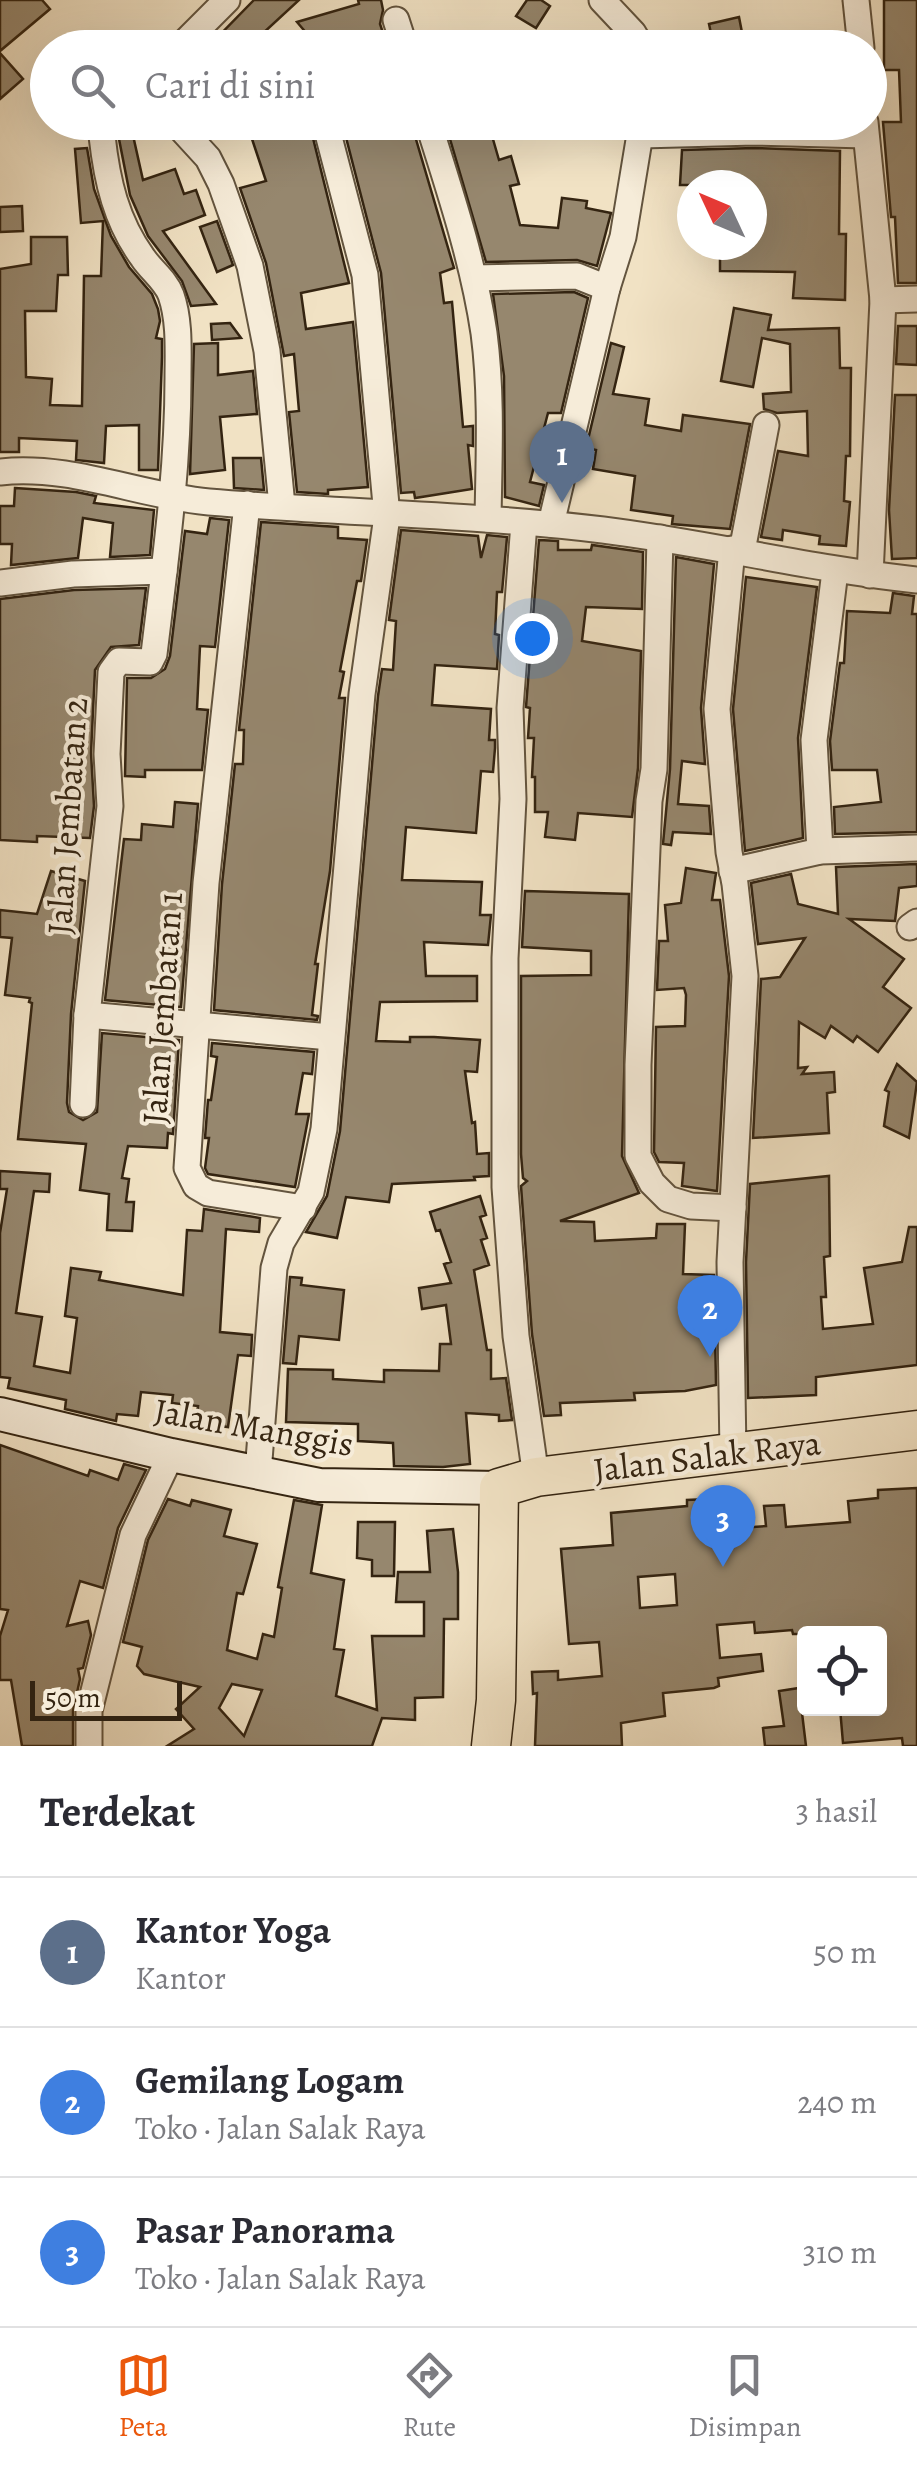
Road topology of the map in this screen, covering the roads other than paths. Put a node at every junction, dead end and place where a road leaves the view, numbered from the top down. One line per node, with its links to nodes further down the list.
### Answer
1 (227, 0): 5 (street)
2 (602, 0): 7 (street)
3 (856, 0): 8 (street)
4 (396, 20): 6 (street)
5 (198, 30)
6 (399, 30)
7 (630, 30)
8 (859, 30)
9 (102, 140): 21 (street)
10 (192, 140): 23 (street)
11 (329, 140): 24 (street)
12 (433, 140): 15 (street)
13 (640, 140): 16 (street)
14 (866, 140): 17 (street)
15 (474, 278): 16 (street); 25 (street)
16 (607, 288): 27 (street)
17 (882, 300): 18 (street); 32 (street)
18 (917, 300)
19 (766, 425): 29 (street)
20 (0, 472): 21 (street)
21 (172, 498): 22 (street); 31 (street)
22 (247, 504): 23 (street); 39 (street, Jalan Jembatan 1)
23 (282, 506): 24 (street)
24 (387, 516): 25 (street); 40 (street)
25 (488, 519): 26 (street)
26 (524, 523): 27 (street); 49 (street)
27 (552, 524): 28 (street)
28 (660, 538): 29 (street); 43 (street)
29 (737, 550): 30 (street); 37 (street)
30 (835, 570): 32 (street); 36 (street)
31 (164, 571): 34 (street); 38 (street, Jalan Jembatan 2)
32 (870, 575): 33 (street)
33 (917, 580)
34 (0, 582)
35 (917, 848): 36 (street)
36 (820, 850): 37 (street)
37 (732, 871): 43 (street)
38 (87, 1015): 39 (street); 41 (street)
39 (194, 1024): 40 (street); 42 (street, Jalan Jembatan 1)
40 (330, 1038): 42 (street)
41 (83, 1104)
42 (303, 1208): 48 (street)
43 (733, 1208): 46 (street)
44 (0, 1414): 47 (street, Jalan Manggis)
45 (917, 1430): 46 (main road, Jalan Salak Raya)
46 (733, 1453): 49 (main road, Jalan Salak Raya)
47 (171, 1455): 48 (street, Jalan Manggis); 51 (street)
48 (258, 1474): 50 (street, Jalan Manggis)
49 (536, 1477): 50 (main road, Jalan Salak Raya)
50 (498, 1488): 52 (main road)
51 (89, 1746)
52 (492, 1746)

